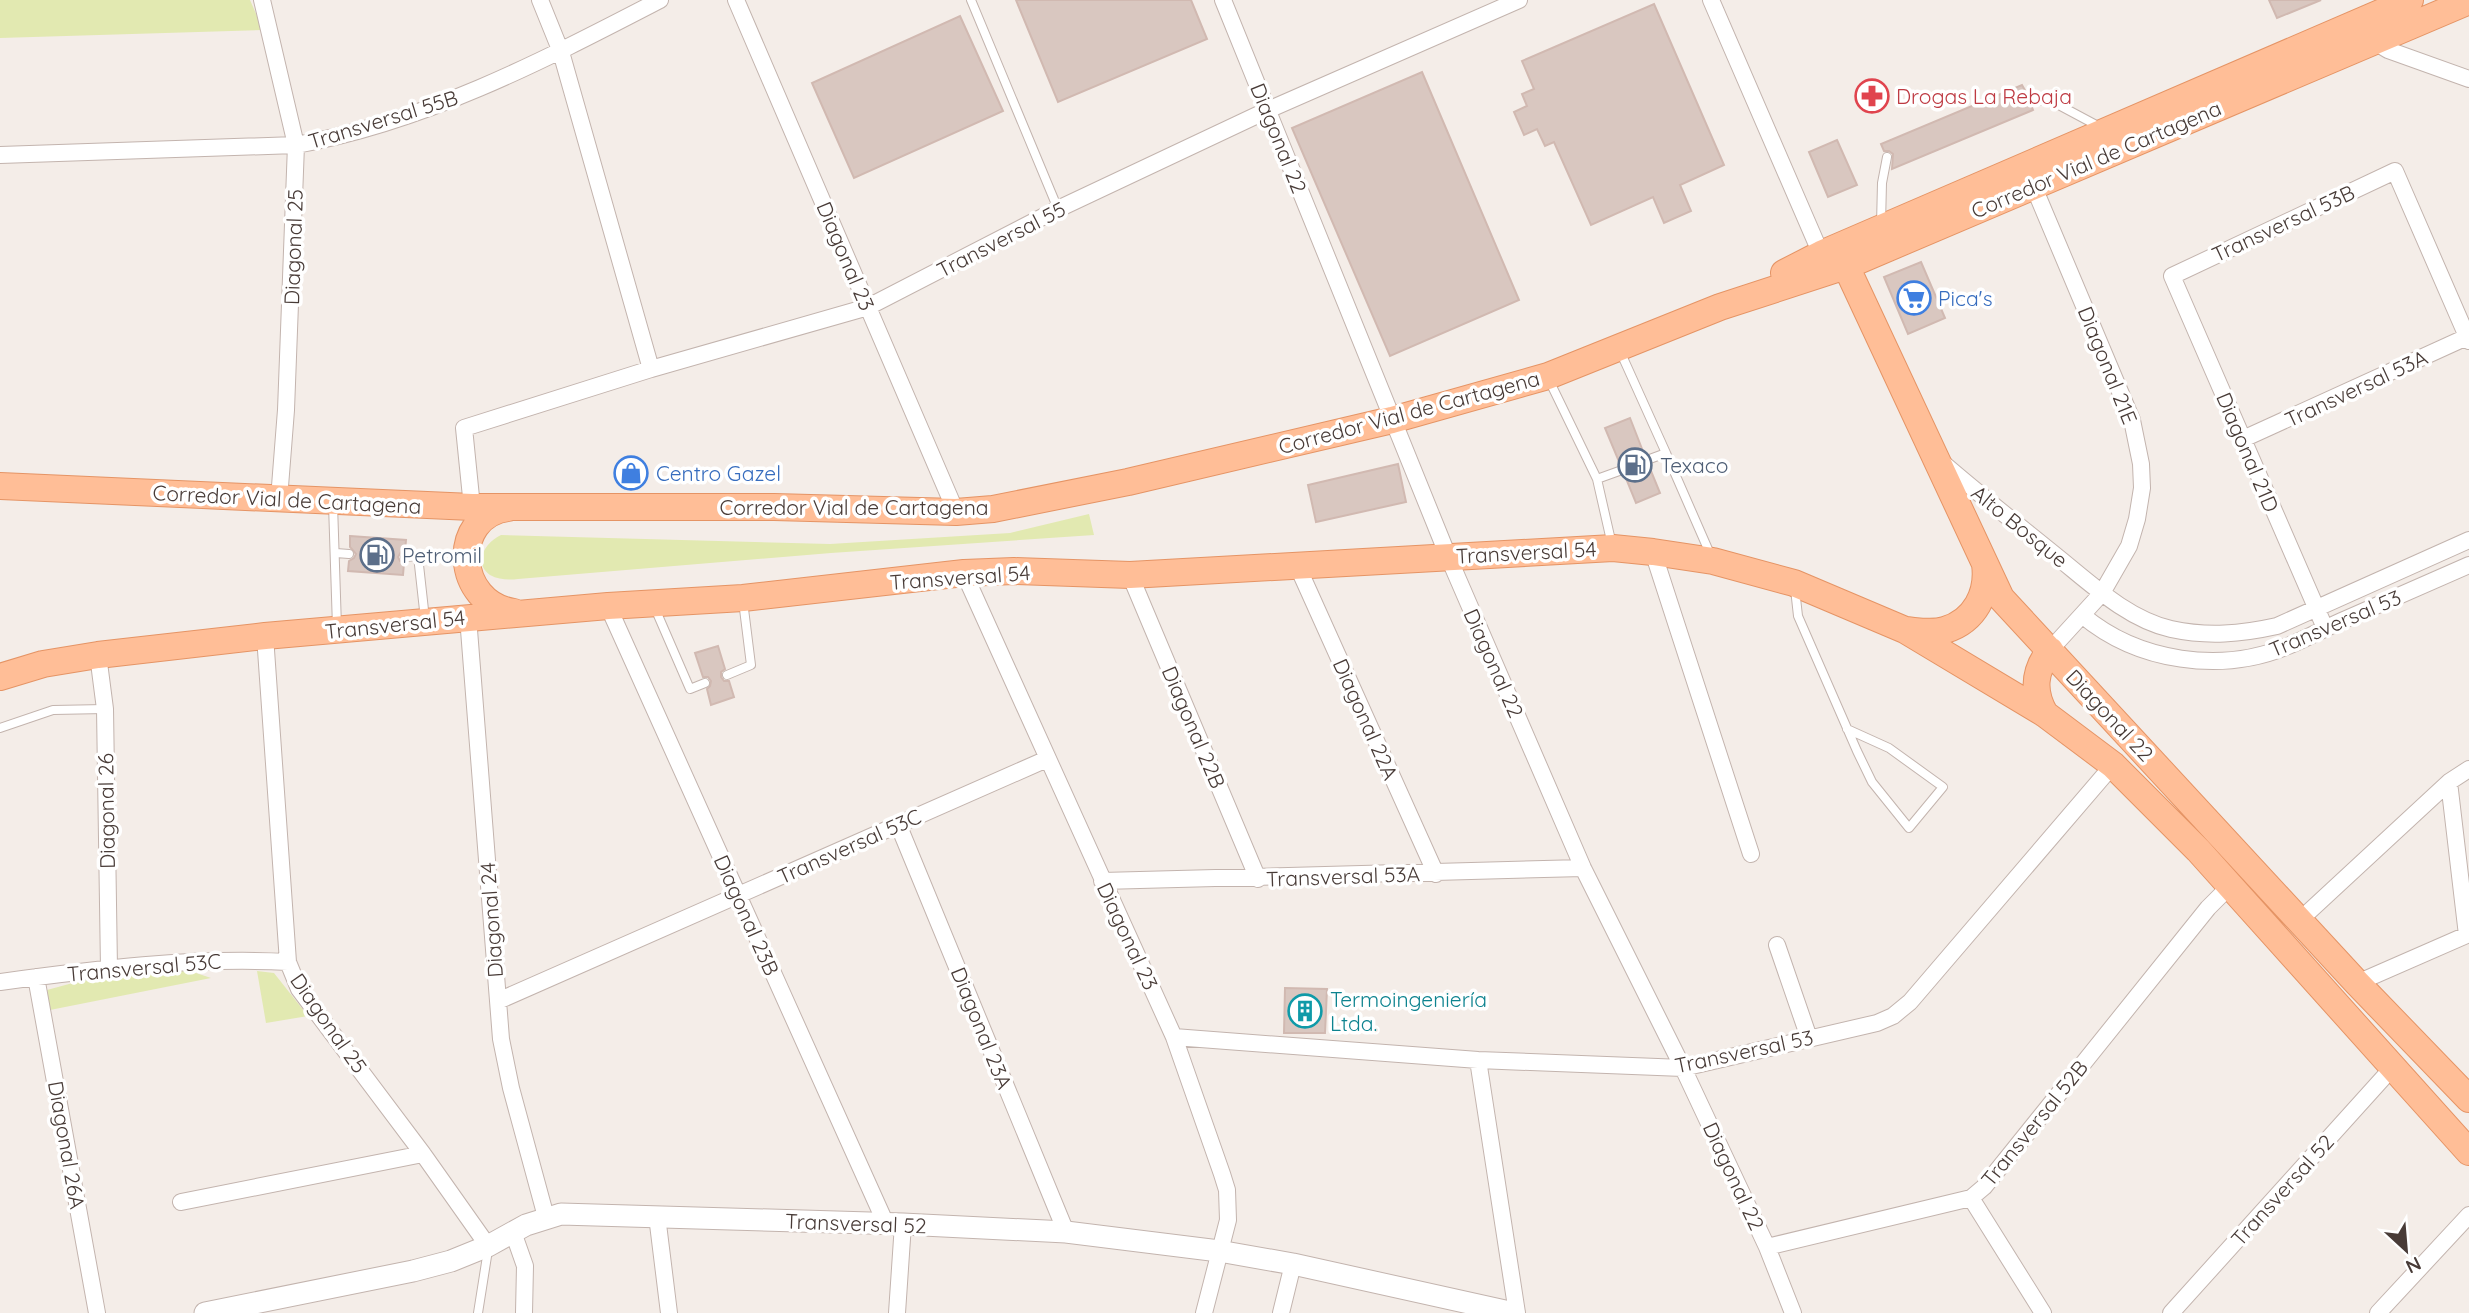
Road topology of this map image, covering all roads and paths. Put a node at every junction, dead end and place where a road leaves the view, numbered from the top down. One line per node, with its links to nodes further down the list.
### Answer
1 (262, 0): 17 (street, Diagonal 25)
2 (540, 0): 12 (street)
3 (660, 0): 12 (street, Transversal 55B)
4 (736, 0): 26 (street, Diagonal 23)
5 (971, 0): 21 (lane)
6 (1223, 0): 15 (street, Diagonal 22)
7 (1519, 0): 15 (street, Transversal 55)
8 (1710, 0): 23 (street)
9 (2410, 0): 16 (main road, Corredor Vial de Cartagena)
10 (2469, 1): 11 (main road, Corredor Vial de Cartagena)
11 (2372, 41): 13 (street); 20 (main road, Corredor Vial de Cartagena)
12 (561, 52): 17 (street, Transversal 55B); 30 (street)
13 (2469, 79)
14 (2028, 98): 16 (lane)
15 (1268, 110): 21 (street, Transversal 55); 32 (street, Diagonal 22)
16 (2107, 130): 22 (main road, Corredor Vial de Cartagena)
17 (296, 145): 18 (street, Transversal 55B); 40 (street, Diagonal 25)
18 (0, 155)
19 (1887, 157): 22 (lane)
20 (2033, 185): 24 (main road, Corredor Vial de Cartagena); 59 (street, Diagonal 21E)
21 (1058, 209): 26 (street, Transversal 55)
22 (1881, 228): 23 (main road, Corredor Vial de Cartagena)
23 (1821, 254): 27 (main road, Corredor Vial de Cartagena)
24 (1846, 266): 27 (main road, Corredor Vial de Cartagena); 35 (main road, Diagonal 22)
25 (2172, 276): 28 (street, Transversal 53B); 33 (street, Diagonal 21D)
26 (868, 307): 30 (street, Transversal 55); 44 (street, Diagonal 23)
27 (1720, 307): 29 (main road, Corredor Vial de Cartagena)
28 (2468, 338): 33 (street, Transversal 53A)
29 (1619, 349): 31 (main road, Corredor Vial de Cartagena); 34 (lane)
30 (651, 369): 42 (street, Transversal 55)
31 (1548, 376): 32 (main road, Corredor Vial de Cartagena); 38 (lane)
32 (1392, 420): 44 (main road, Corredor Vial de Cartagena); 50 (street, Diagonal 22)
33 (2243, 439): 63 (street, Diagonal 21D)
34 (1666, 453): 36 (lane); 53 (lane)
35 (1938, 459): 52 (main road, Diagonal 22); 59 (street, Alto Bosque)
36 (1647, 460)
37 (1622, 470): 38 (lane)
38 (1597, 479): 46 (lane)
39 (0, 486): 40 (main road, Corredor Vial de Cartagena)
40 (279, 499): 41 (main road, Corredor Vial de Cartagena)
41 (333, 501): 42 (main road, Corredor Vial de Cartagena); 48 (lane)
42 (472, 507): 43 (main road, Corredor Vial de Cartagena)
43 (520, 507): 44 (main road, Corredor Vial de Cartagena); 64 (main road)
44 (956, 512)
45 (2469, 540): 63 (street, Transversal 53)
46 (1613, 548): 47 (main road, Transversal 54); 50 (main road, Transversal 54)
47 (1653, 552): 53 (main road, Transversal 54); 86 (street)
48 (336, 553): 49 (lane); 69 (lane)
49 (349, 554)
50 (1448, 556): 54 (main road, Transversal 54); 87 (street, Diagonal 22)
51 (405, 557): 67 (lane)
52 (1984, 559): 70 (main road); 72 (main road, Diagonal 22)
53 (1713, 561): 58 (main road, Transversal 54)
54 (1297, 565): 57 (main road, Transversal 54); 88 (street, Diagonal 22A)
55 (2469, 565): 68 (street, Transversal 53)
56 (964, 573): 57 (main road, Transversal 54); 60 (main road, Transversal 54); 81 (street, Diagonal 23)
57 (1130, 575): 89 (street, Diagonal 22B)
58 (1794, 583): 70 (main road, Transversal 54); 80 (lane)
59 (2102, 593): 63 (street, Transversal 53); 65 (street, Diagonal 21E)
60 (743, 598): 61 (main road, Transversal 54); 75 (lane)
61 (653, 603): 62 (main road, Transversal 54); 76 (lane)
62 (608, 606): 64 (main road, Transversal 54); 92 (street, Diagonal 23B)
63 (2316, 608): 68 (street, Diagonal 21D)
64 (522, 613): 66 (main road, Transversal 54)
65 (2082, 615): 68 (street, Transversal 53); 72 (street, Diagonal 21E)
66 (468, 617): 67 (main road, Transversal 54); 101 (street, Diagonal 24)
67 (425, 622): 69 (main road, Transversal 54)
68 (2325, 628)
69 (337, 630): 71 (main road, Transversal 54)
70 (1905, 631): 78 (main road, Diagonal 22)
71 (265, 636): 73 (main road, Transversal 54); 96 (street, Diagonal 25)
72 (2050, 650): 78 (main road); 93 (main road, Diagonal 22)
73 (98, 655): 74 (main road, Transversal 54); 77 (street, Diagonal 26)
74 (2, 675)
75 (727, 675)
76 (705, 683)
77 (105, 709): 79 (lane); 97 (street, Diagonal 26)
78 (2045, 714): 82 (main road, Diagonal 22)
79 (0, 727)
80 (1847, 729): 80 (lane)
81 (1046, 759): 85 (street, Transversal 53C); 90 (street, Diagonal 23)
82 (2113, 765): 91 (main road, Diagonal 22); 103 (street, Transversal 53)
83 (2469, 769): 84 (street)
84 (2449, 782): 93 (street); 94 (street)
85 (898, 824): 92 (street, Transversal 53C); 117 (street, Diagonal 23A)
86 (1751, 854)
87 (1583, 868): 88 (street, Transversal 53A); 106 (street, Diagonal 22)
88 (1436, 874): 89 (street, Transversal 53A)
89 (1258, 878): 90 (street, Transversal 53A)
90 (1102, 881): 102 (street, Diagonal 23)
91 (2230, 886): 105 (main road, Diagonal 22); 110 (street, Transversal 52B)
92 (738, 895): 101 (street, Transversal 53C); 115 (street, Diagonal 23B)
93 (2301, 919): 100 (main road, Diagonal 22)
94 (2468, 934): 100 (street)
95 (1777, 945): 103 (street)
96 (288, 962): 97 (street, Transversal 53C); 109 (street, Diagonal 25)
97 (109, 968): 98 (street, Transversal 53C)
98 (36, 977): 99 (street, Transversal 53C); 122 (street, Diagonal 26A)
99 (0, 982)
100 (2357, 983): 107 (main road, Diagonal 22)
101 (498, 1000): 114 (street, Diagonal 24)
102 (1174, 1037): 104 (street, Transversal 53); 120 (street, Diagonal 23)
103 (1809, 1038): 106 (street, Transversal 53)
104 (1478, 1060): 106 (street, Transversal 53); 130 (street)
105 (2393, 1067): 108 (main road, Diagonal 22); 133 (street, Transversal 52)
106 (1683, 1068): 119 (street, Diagonal 22)
107 (2469, 1099)
108 (2469, 1152)
109 (423, 1154): 111 (street); 118 (street, Diagonal 25)
110 (1972, 1198): 119 (street, Transversal 52B); 132 (street)
111 (181, 1202)
112 (2469, 1215): 134 (street)
113 (657, 1216): 114 (street, Transversal 52); 115 (street, Transversal 52); 126 (street)
114 (546, 1217): 116 (street, Transversal 52)
115 (895, 1224): 117 (street, Transversal 52); 127 (street, Diagonal 23B)
116 (513, 1232): 118 (street, Transversal 52); 125 (street)
117 (1066, 1232): 120 (street, Transversal 52)
118 (488, 1246): 123 (street, Transversal 52); 124 (lane)
119 (1767, 1247): 131 (street, Diagonal 22)
120 (1219, 1251): 121 (street, Transversal 52); 128 (street, Diagonal 23)
121 (1293, 1264): 129 (street); 130 (street, Transversal 52)
122 (97, 1313)
123 (205, 1313)
124 (478, 1313)
125 (524, 1313)
126 (669, 1313)
127 (897, 1313)
128 (1204, 1313)
129 (1281, 1313)
130 (1516, 1313)
131 (1793, 1313)
132 (2043, 1313)
133 (2171, 1313)
134 (2378, 1313)

